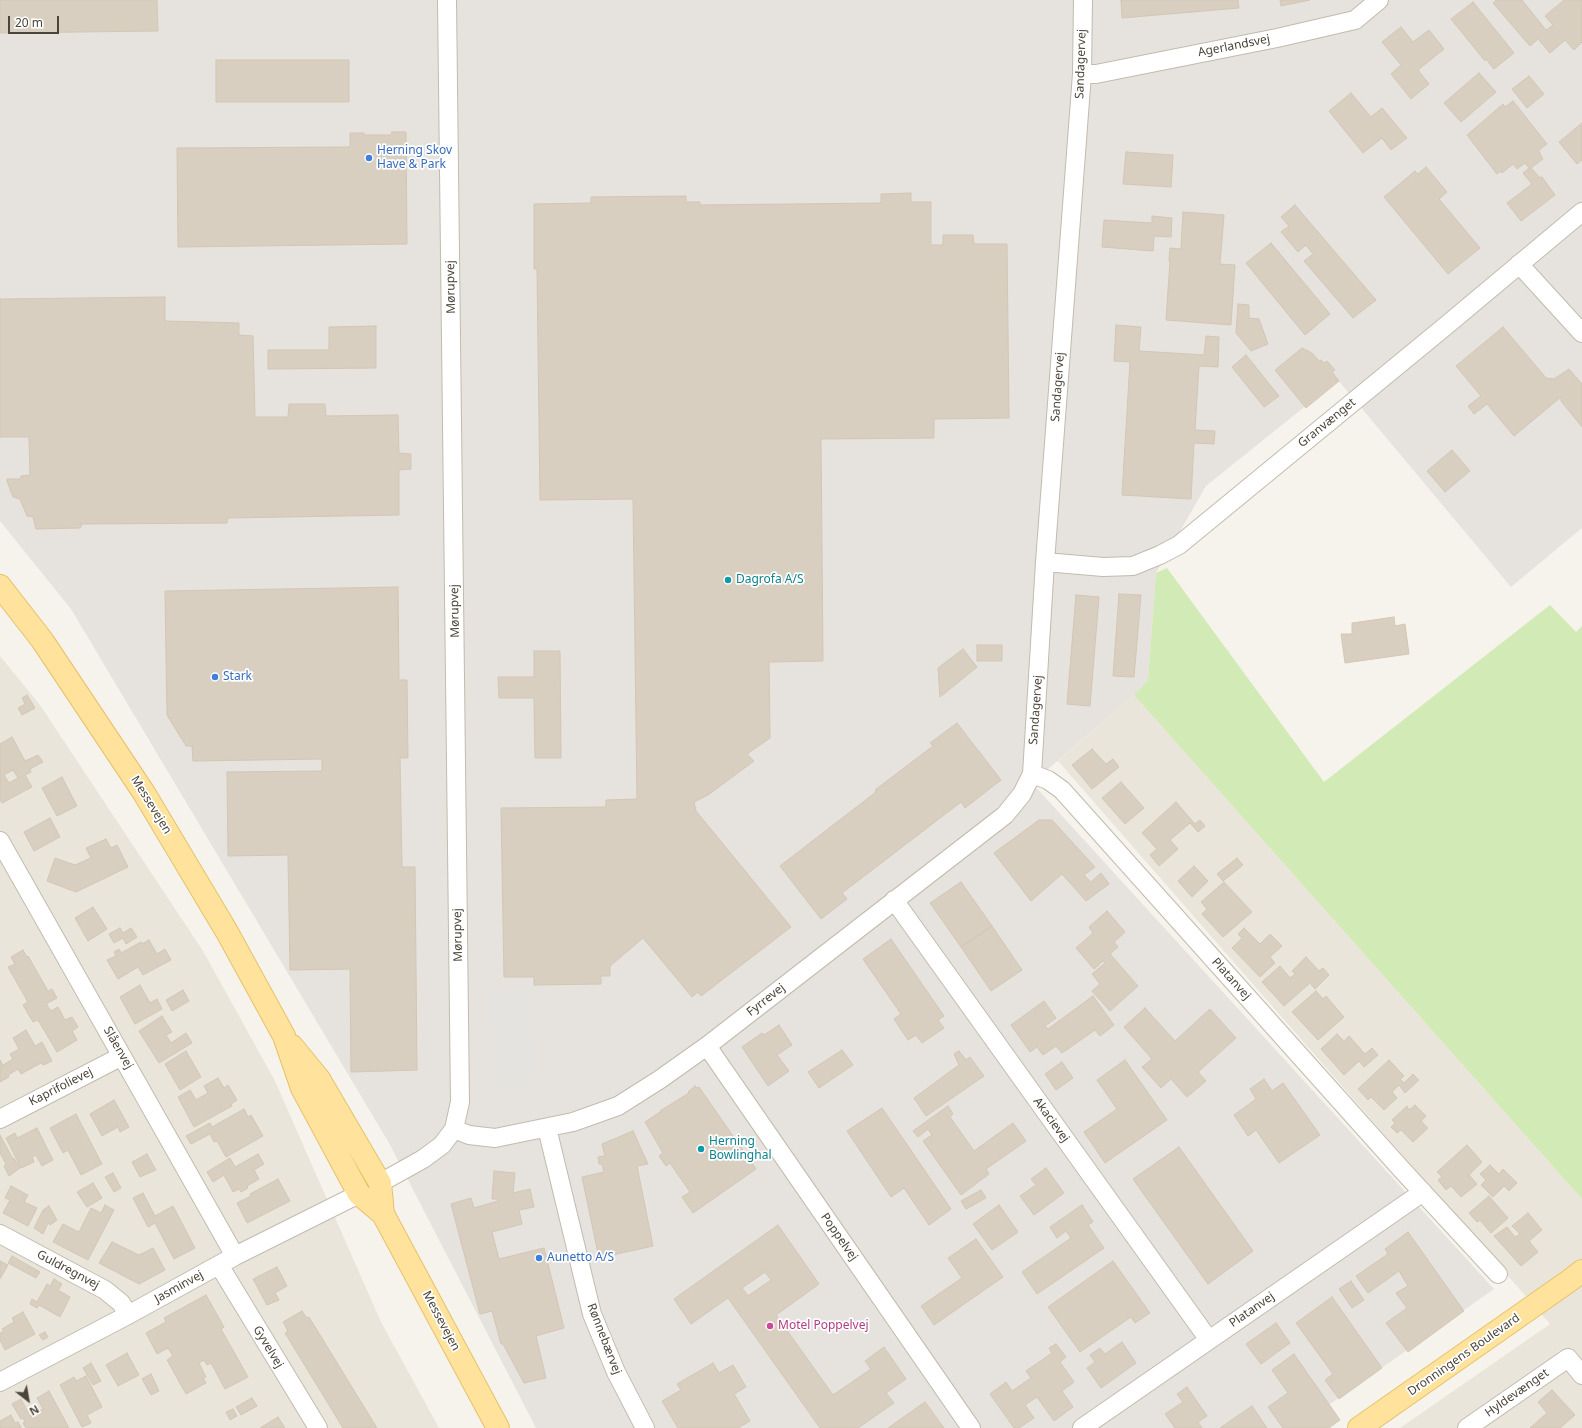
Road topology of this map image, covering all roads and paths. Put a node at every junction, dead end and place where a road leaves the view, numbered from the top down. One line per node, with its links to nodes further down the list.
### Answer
1 (447, 0): 18 (street, Mørupvej)
2 (1083, 0): 4 (street, Sandagervej)
3 (1378, 0): 4 (street, Agerlandsvej)
4 (1082, 74): 8 (street, Sandagervej)
5 (1582, 212): 6 (street, Granvænget)
6 (1519, 264): 7 (street); 8 (street, Granvænget)
7 (1582, 332)
8 (1045, 562): 10 (street, Sandagervej)
9 (0, 586): 13 (main road, Messevejen)
10 (1032, 774): 12 (street, Fyrrevej); 20 (street, Platanvej)
11 (0, 841): 15 (street, Slåenvej)
12 (894, 900): 14 (street, Fyrrevej); 29 (street, Akacievej)
13 (284, 1036): 19 (main road, Messevejen); 21 (main road, Messevejen)
14 (707, 1046): 17 (street, Fyrrevej); 35 (street, Poppelvej)
15 (122, 1056): 16 (street, Kaprifolievej); 24 (street, Slåenvej)
16 (0, 1119)
17 (547, 1128): 18 (street, Fyrrevej); 34 (street, Rønnebærvej)
18 (454, 1129): 19 (street, Mørupvej)
19 (380, 1183): 21 (main road); 22 (main road, Messevejen)
20 (1423, 1192): 26 (street, Platanvej); 29 (street, Platanvej)
21 (359, 1194): 22 (main road, Messevejen); 24 (street, Jasminvej)
22 (383, 1214): 33 (main road, Messevejen)
23 (0, 1234): 28 (street, Guldregnvej)
24 (235, 1256): 25 (street, Jasminvej)
25 (219, 1265): 28 (street, Jasminvej); 32 (street, Gyvelvej)
26 (1498, 1274)
27 (1578, 1275): 37 (main road, Dronningens Boulevard)
28 (128, 1315): 31 (street, Jasminvej)
29 (1209, 1340): 36 (street, Platanvej)
30 (1582, 1375): 38 (street, Hyldevænget)
31 (0, 1382)
32 (318, 1428)
33 (498, 1428)
34 (645, 1428)
35 (972, 1428)
36 (1082, 1428)
37 (1359, 1428)
38 (1466, 1428)

